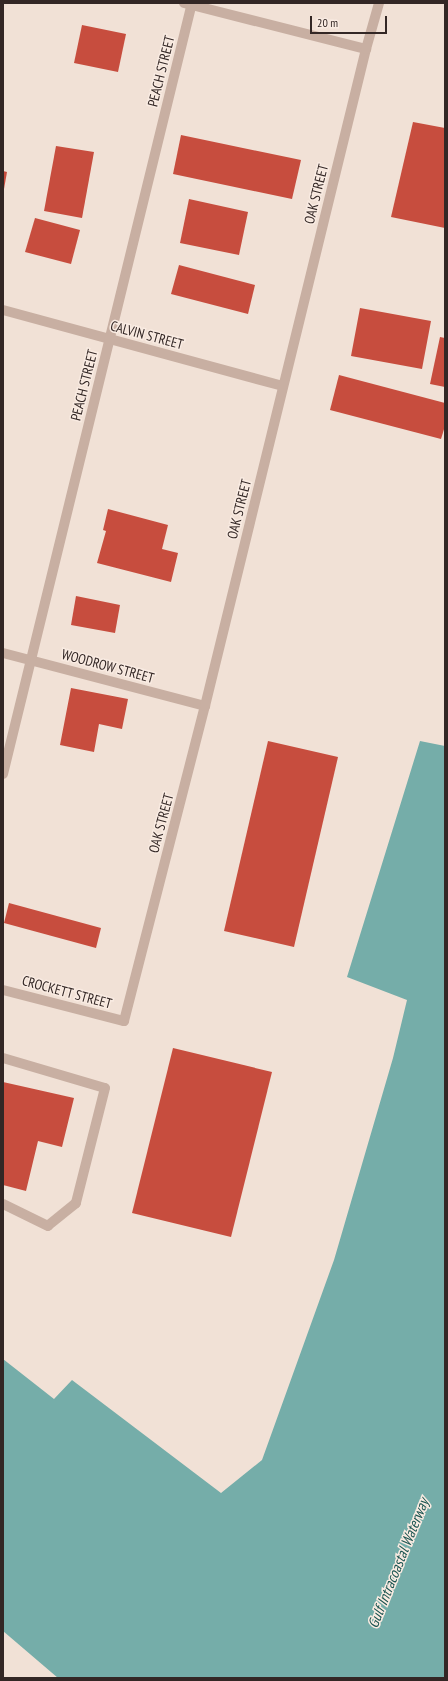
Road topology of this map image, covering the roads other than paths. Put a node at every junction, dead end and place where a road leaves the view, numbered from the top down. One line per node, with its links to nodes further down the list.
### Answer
1 (379, 3): 3 (street, OAK STREET)
2 (189, 4): 3 (street); 5 (street, PEACH STREET)
3 (366, 49): 6 (street, OAK STREET)
4 (3, 310): 5 (street, CALVIN STREET)
5 (109, 339): 6 (street, CALVIN STREET); 8 (street, PEACH STREET)
6 (283, 386): 9 (street, OAK STREET)
7 (3, 653): 8 (street, WOODROW STREET)
8 (31, 661): 9 (street, WOODROW STREET); 10 (street, PEACH STREET)
9 (205, 706): 12 (street, OAK STREET)
10 (3, 774)
11 (3, 990): 12 (street, CROCKETT STREET)
12 (124, 1021)
13 (3, 1058): 14 (street)
14 (3, 1204)

